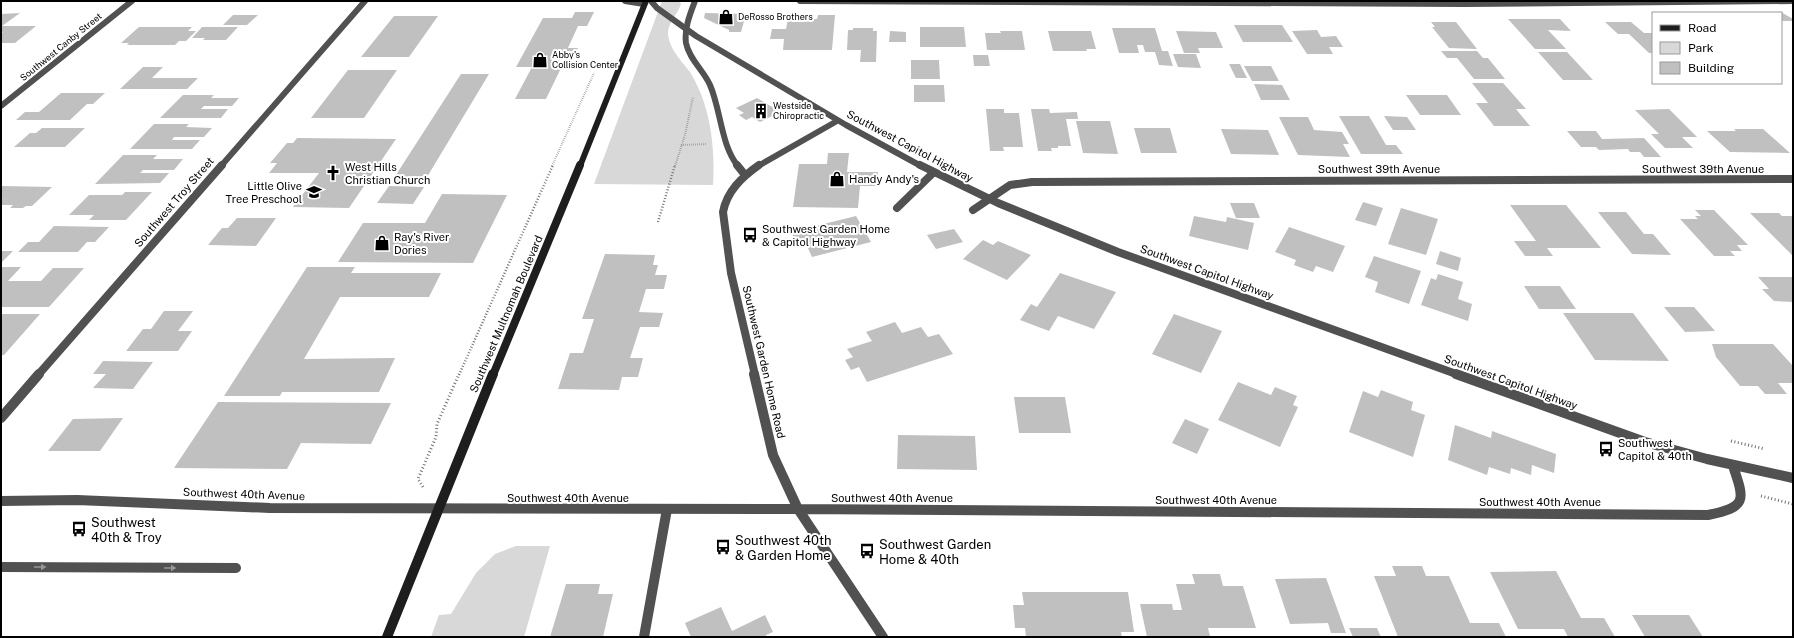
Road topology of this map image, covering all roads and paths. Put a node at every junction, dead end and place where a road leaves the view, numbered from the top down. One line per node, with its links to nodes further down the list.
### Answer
1 (132, 1): 12 (street, Southwest Canby Street)
2 (365, 1): 23 (street, Southwest Troy Street)
3 (625, 1): 7 (street)
4 (695, 1): 11 (street)
5 (800, 1): 8 (street)
6 (1793, 1): 9 (street)
7 (647, 2): 13 (street, Southwest Capitol Highway, bridge); 29 (main road, Southwest Multnomah Boulevard)
8 (1335, 2): 9 (street)
9 (1579, 2)
10 (596, 70): 29 (path)
11 (710, 85): 14 (street); 15 (path)
12 (1, 106)
13 (837, 121): 16 (street, Southwest Capitol Highway); 17 (street, Southwest Garden Home Road)
14 (725, 142): 15 (path); 17 (street)
15 (680, 145): 22 (path)
16 (933, 173): 19 (street, Southwest Capitol Highway); 20 (street)
17 (746, 175): 31 (street, Southwest Garden Home Road)
18 (1793, 180): 19 (street, Southwest 39th Avenue)
19 (988, 199): 21 (street, Southwest 39th Avenue); 24 (street, Southwest Capitol Highway)
20 (897, 208)
21 (973, 210)
22 (658, 222)
23 (1, 418)
24 (1732, 466): 25 (street, Southwest Capitol Highway); 31 (street, Southwest 40th Avenue)
25 (1793, 478)
26 (1771, 498): 28 (path)
27 (1, 501): 29 (street, Southwest 40th Avenue)
28 (1793, 504)
29 (438, 510): 30 (street, Southwest 40th Avenue); 34 (main road, Southwest Multnomah Boulevard)
30 (667, 510): 31 (street, Southwest 40th Avenue); 35 (street)
31 (798, 510): 36 (street, Southwest Garden Home Road)
32 (1, 567): 33 (street, one-way to 33)
33 (236, 568)
34 (387, 637)
35 (644, 637)
36 (883, 637)

